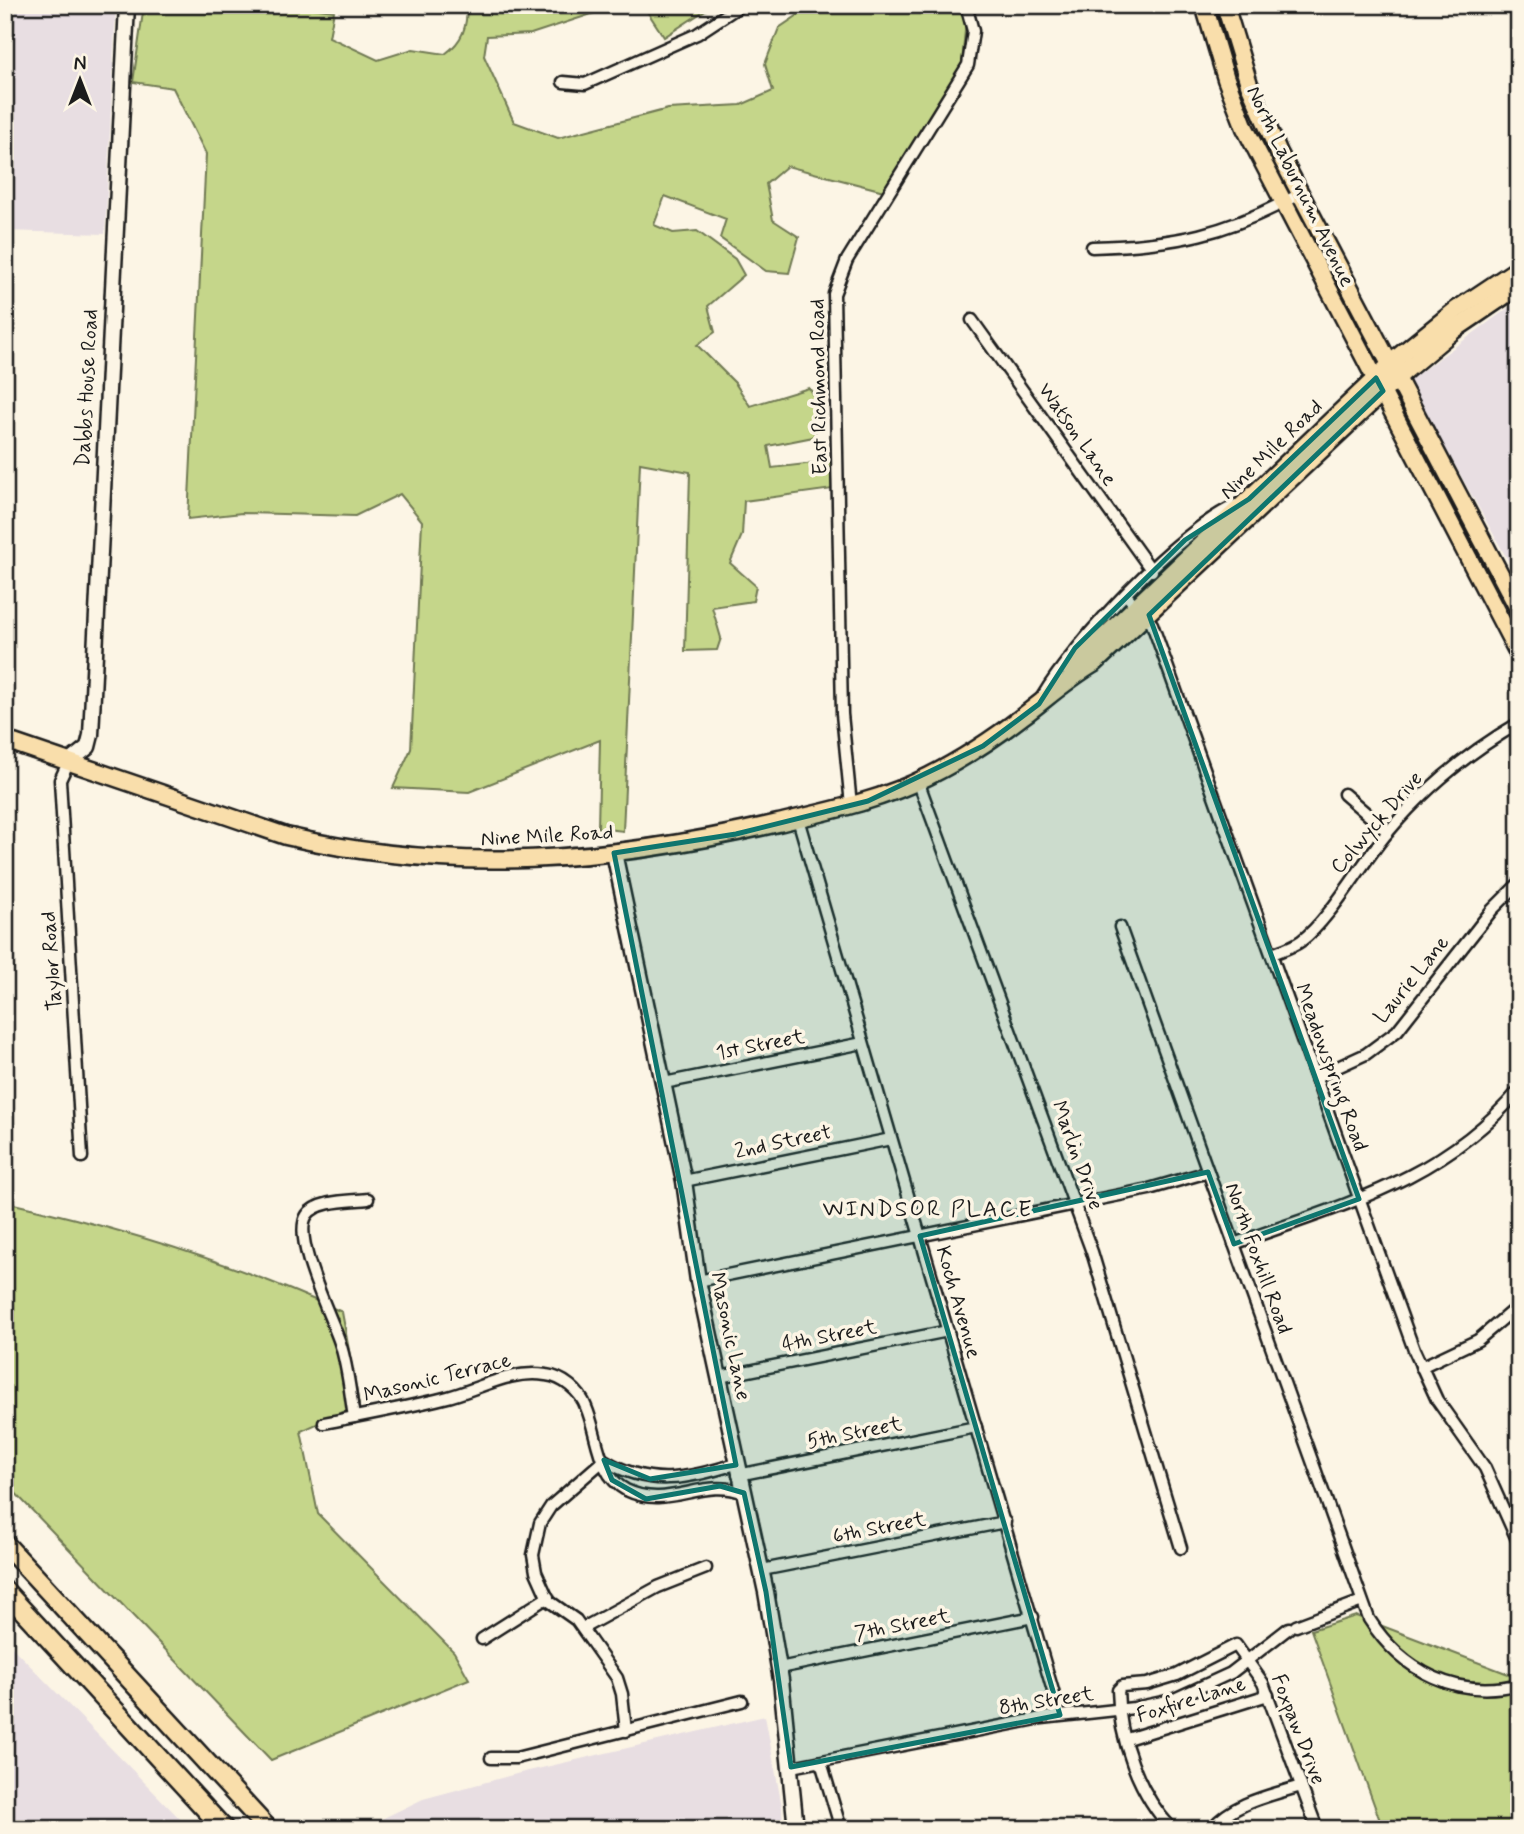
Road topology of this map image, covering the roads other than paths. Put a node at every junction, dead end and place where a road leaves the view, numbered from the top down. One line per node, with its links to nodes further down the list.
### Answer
1 (127, 5): 25 (main road, Dabbs House Road)
2 (741, 5): 6 (street)
3 (966, 5): 28 (street, East Richmond Road)
4 (1204, 5): 8 (main road, North Laburnum Avenue)
5 (1225, 5): 7 (main road, North Laburnum Avenue)
6 (563, 82)
7 (1300, 194): 8 (street); 13 (main road, North Laburnum Avenue)
8 (1283, 203): 9 (street); 14 (main road, North Laburnum Avenue)
9 (1092, 247)
10 (1519, 268): 13 (main road, Nine Mile Road)
11 (1519, 286): 13 (main road, Nine Mile Road)
12 (972, 320): 18 (street, Watson Lane)
13 (1393, 372): 14 (main road, Nine Mile Road); 17 (main road, North Laburnum Avenue)
14 (1379, 385): 15 (main road, Nine Mile Road); 16 (main road, North Laburnum Avenue); 19 (main road, Nine Mile Road)
15 (1249, 499): 18 (street); 19 (main road, Nine Mile Road)
16 (1454, 533): 17 (main road); 21 (main road, North Laburnum Avenue)
17 (1492, 558): 20 (main road, North Laburnum Avenue)
18 (1152, 571): 19 (street)
19 (1137, 606): 22 (main road, Nine Mile Road); 22 (street); 34 (street, Meadowspring Road)
20 (1519, 610)
21 (1519, 655)
22 (1039, 704): 26 (main road, Nine Mile Road)
23 (1519, 723): 30 (street, Colwyck Drive)
24 (5, 740): 25 (main road, Nine Mile Road)
25 (68, 763): 31 (main road, Nine Mile Road); 40 (street, Taylor Road)
26 (918, 781): 28 (main road, Nine Mile Road); 45 (street, Marlin Drive)
27 (1343, 794): 30 (street)
28 (851, 805): 29 (main road, Nine Mile Road)
29 (798, 819): 31 (main road, Nine Mile Road); 35 (street, Koch Avenue)
30 (1388, 832): 34 (street, Colwyck Drive)
31 (614, 853): 37 (main road, Masonic Lane)
32 (1519, 883): 36 (street, Laurie Lane)
33 (1120, 927): 41 (street, North Foxhill Road)
34 (1272, 954): 36 (street, Meadowspring Road)
35 (863, 1042): 37 (street, 1st Street); 39 (street, Koch Avenue)
36 (1316, 1077): 44 (street, Meadowspring Road)
37 (664, 1083): 42 (main road, Masonic Lane)
38 (1519, 1090): 44 (street)
39 (891, 1139): 42 (street, 2nd Street); 46 (street, Koch Avenue)
40 (82, 1157)
41 (1208, 1172): 45 (street); 47 (street, North Foxhill Road)
42 (684, 1181): 48 (main road, Masonic Lane)
43 (368, 1199): 53 (street, Masonic Terrace)
44 (1359, 1199): 47 (street); 51 (street, Meadowspring Road)
45 (1075, 1203): 46 (street); 62 (street, Marlin Drive)
46 (920, 1236): 48 (street); 50 (street, Koch Avenue)
47 (1234, 1244): 67 (street, North Foxhill Road)
48 (698, 1281): 52 (main road, Masonic Lane)
49 (1519, 1305): 51 (street)
50 (948, 1331): 52 (street, 4th Street); 55 (street, Koch Avenue)
51 (1421, 1367): 61 (street, Meadowspring Road)
52 (719, 1377): 57 (main road, Masonic Lane)
53 (354, 1417): 54 (street, Masonic Terrace); 56 (street, Masonic Terrace)
54 (324, 1423)
55 (976, 1427): 57 (street, 5th Street); 59 (street, Koch Avenue)
56 (604, 1460): 57 (street); 58 (street, Masonic Terrace); 66 (street)
57 (737, 1469): 58 (main road, Masonic Lane)
58 (744, 1493): 64 (main road, Masonic Lane)
59 (1005, 1522): 64 (street, 6th Street); 68 (street, Koch Avenue)
60 (5, 1544): 86 (highway)
61 (1519, 1544)
62 (1181, 1548)
63 (706, 1569): 69 (street)
64 (762, 1570): 72 (main road, Masonic Lane)
65 (5, 1591): 85 (highway)
66 (548, 1597): 69 (street); 70 (street)
67 (1362, 1601): 71 (street, 8th Street); 73 (street, North Foxhill Road)
68 (1033, 1617): 72 (street, 7th Street); 77 (street, Koch Avenue)
69 (583, 1628): 78 (street)
70 (482, 1639)
71 (1245, 1656): 74 (street, Foxpaw Drive); 76 (street, 8th Street); 76 (street)
72 (779, 1668): 82 (main road, Masonic Lane)
73 (1519, 1684)
74 (1268, 1695): 79 (street, Foxfire Lane); 83 (street, Foxpaw Drive)
75 (742, 1701): 78 (street)
76 (1119, 1709): 77 (street, 8th Street); 79 (street)
77 (1060, 1715): 81 (street, 8th Street)
78 (626, 1731): 80 (street)
79 (1127, 1739): 89 (street)
80 (491, 1758)
81 (821, 1762): 82 (street, 8th Street); 88 (street)
82 (791, 1767): 87 (main road, Masonic Lane)
83 (1301, 1786): 84 (street, Foxpaw Drive); 90 (street)
84 (1315, 1823)
85 (224, 1829)
86 (268, 1829)
87 (796, 1829)
88 (841, 1829)
89 (1172, 1829)
90 (1211, 1829)

